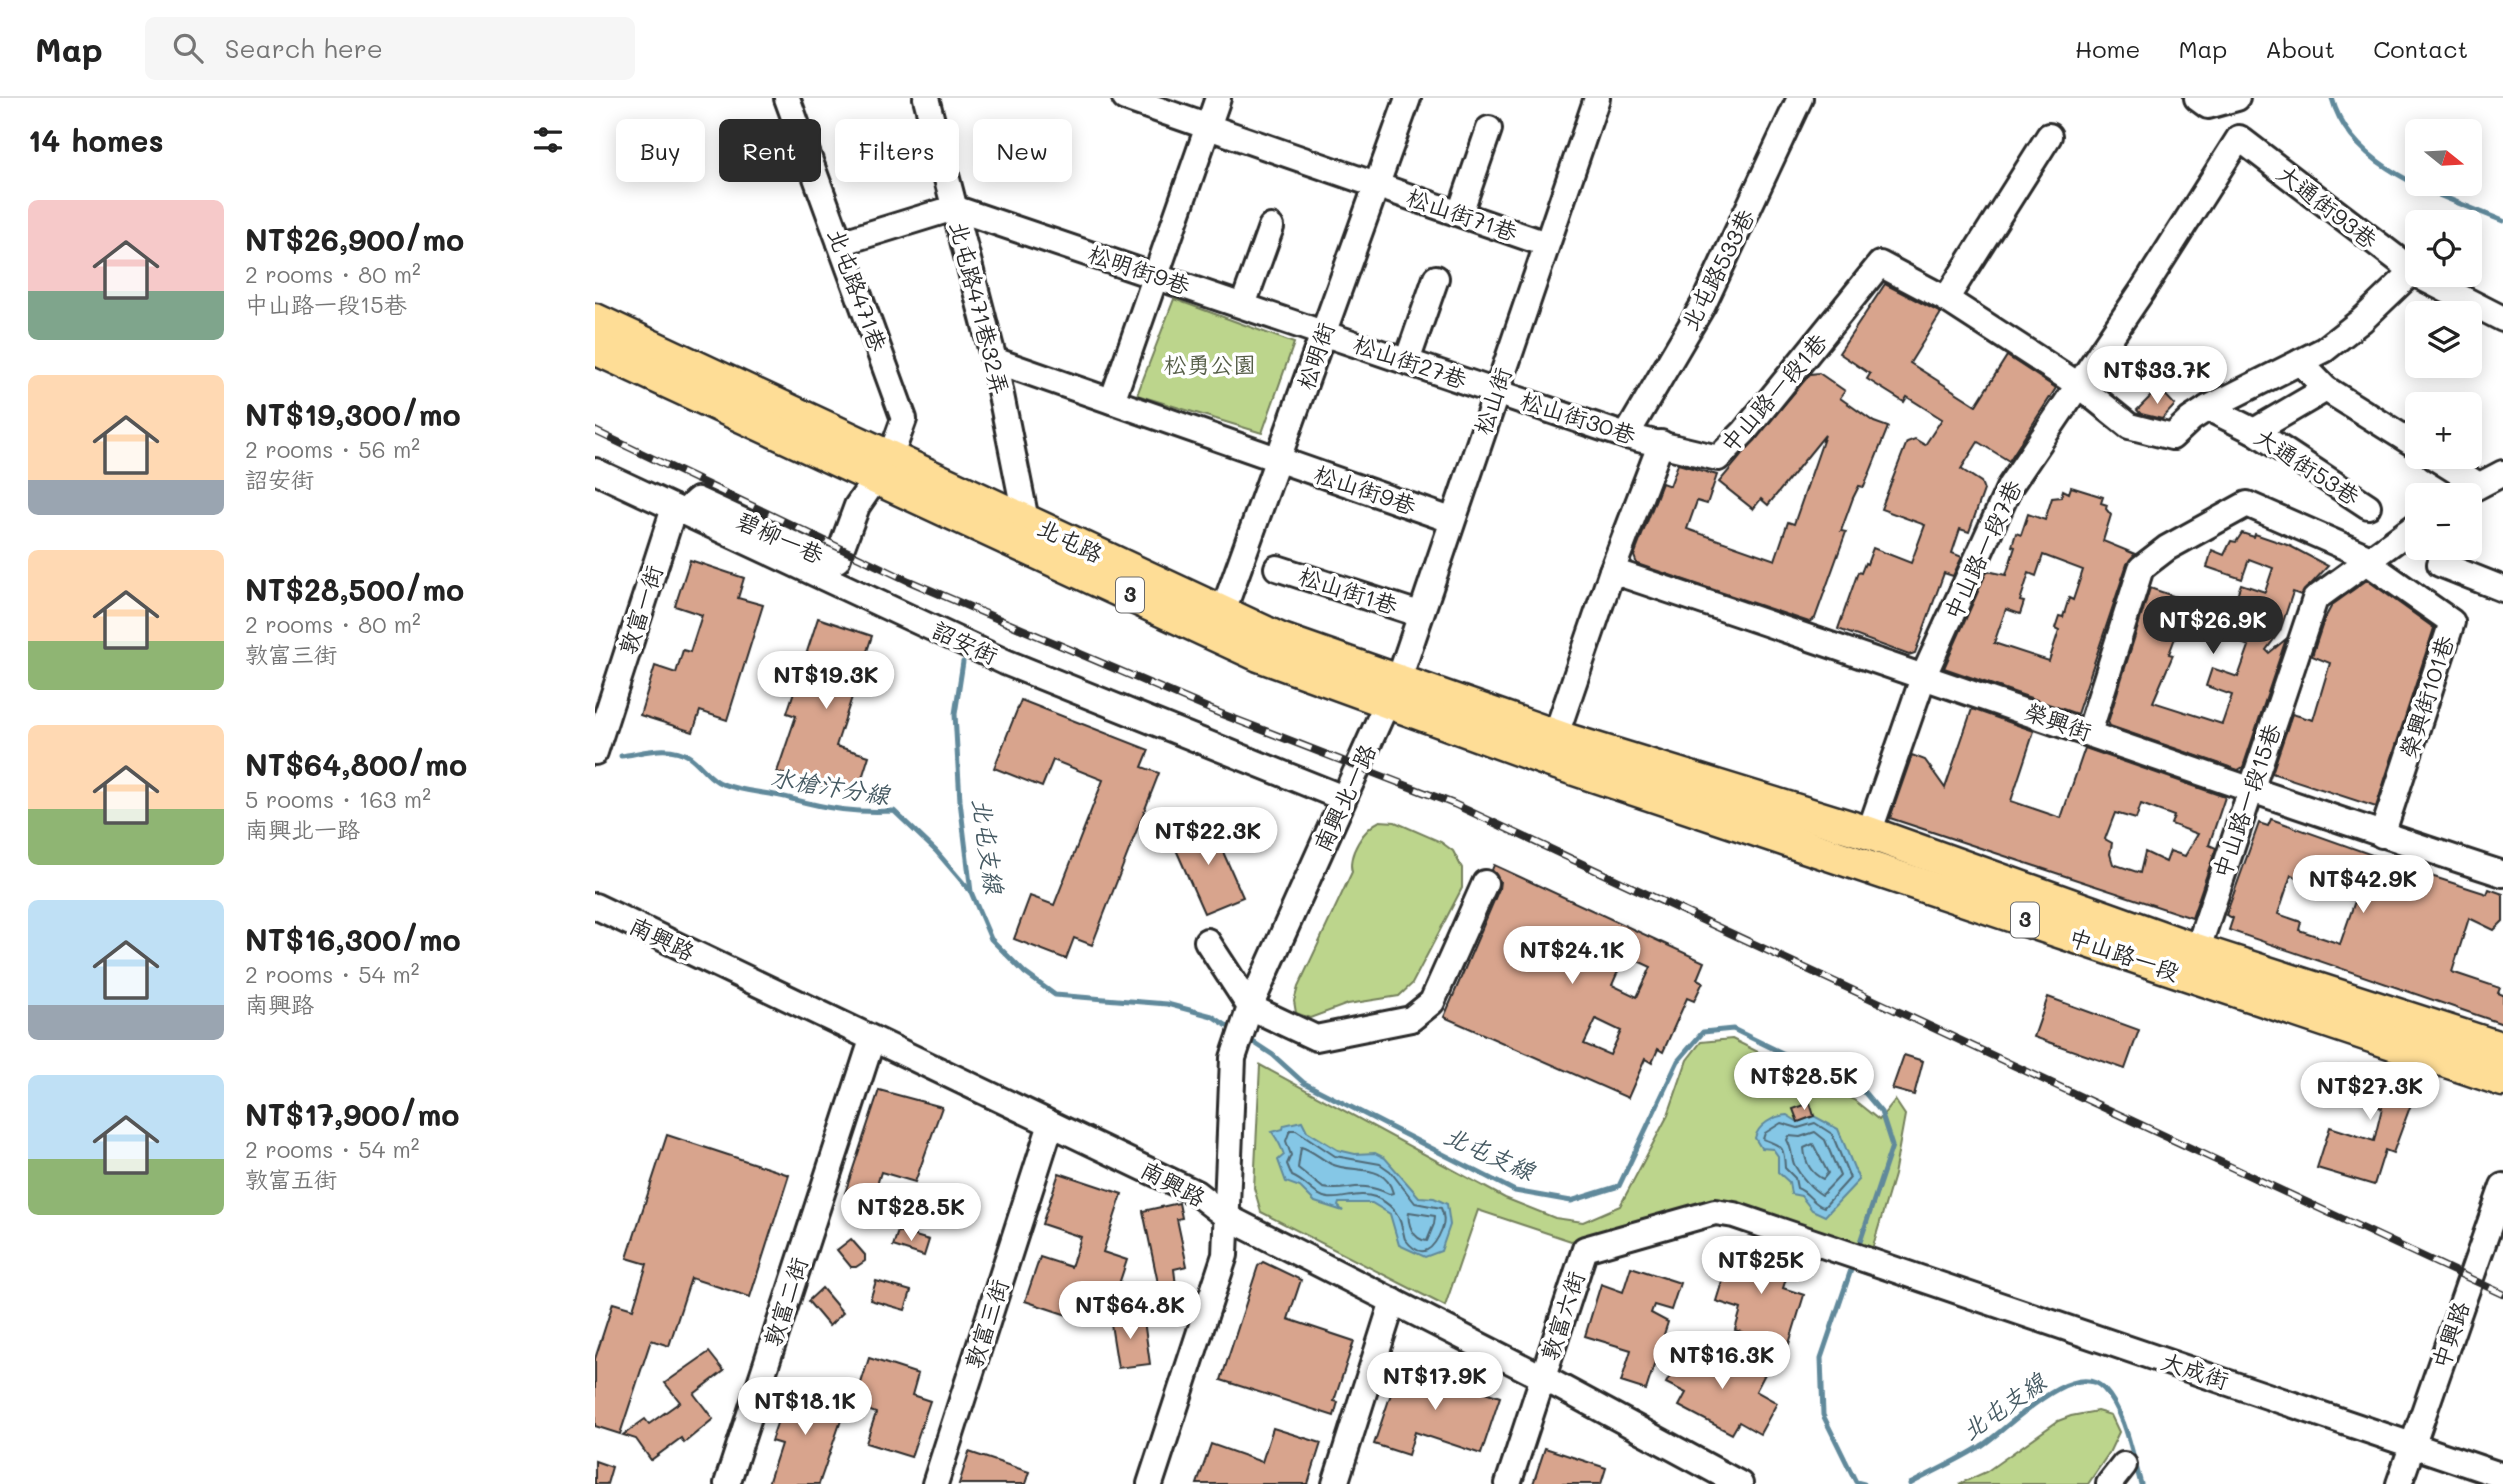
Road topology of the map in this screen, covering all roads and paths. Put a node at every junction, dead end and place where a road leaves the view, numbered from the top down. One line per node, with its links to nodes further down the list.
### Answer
1 (787, 98): 18 (street, 北屯路471巷)
2 (926, 98): 15 (street, 北屯路471巷32弄)
3 (1125, 98): 10 (street, 松山街71巷)
4 (1219, 98): 10 (street)
5 (1408, 98): 14 (street, 松明街)
6 (1597, 98): 19 (street, 松山街)
7 (1800, 98): 40 (street, 北屯路533巷)
8 (2197, 98): 9 (street)
9 (2237, 98)
10 (1208, 126): 14 (street, 松山街71巷); 21 (street)
11 (1489, 129): 16 (street)
12 (2049, 136): 25 (street)
13 (2239, 138): 20 (street, 大通街93巷); 34 (street, 中山路一段7巷)
14 (1377, 185): 16 (street, 松山街71巷); 29 (street, 松明街)
15 (954, 208): 18 (street); 21 (street, 松明街9巷); 31 (street, 北屯路471巷32弄)
16 (1459, 213): 19 (street, 松山街71巷)
17 (1271, 227): 26 (street)
18 (839, 243): 44 (street, 北屯路471巷)
19 (1546, 244): 36 (street, 松山街)
20 (2405, 266)
21 (1155, 275): 26 (street, 松明街9巷); 37 (street)
22 (1436, 278): 32 (street)
23 (2405, 283): 33 (street)
24 (2440, 287): 27 (street, 大通街93巷)
25 (1946, 299): 34 (street, 中山路一段1巷); 42 (street, 中山路一段1巷)
26 (1243, 305): 29 (street, 松明街9巷)
27 (2503, 319)
28 (595, 320): 44 (main road, 北屯路 / 3)
29 (1324, 333): 32 (street, 松山街27巷); 43 (street, 松明街)
30 (595, 348): 44 (main road, 北屯路 / 3)
31 (994, 360): 37 (street, 松山街9巷); 52 (street, 北屯路471巷32弄)
32 (1407, 361): 36 (street, 松山街27巷)
33 (2299, 362): 35 (street); 38 (street)
34 (2077, 384): 38 (street, 中山路一段1巷); 62 (street, 中山路一段7巷)
35 (2326, 389): 39 (street); 41 (street)
36 (1496, 392): 40 (street, 松山街30巷); 53 (street, 松山街)
37 (1112, 401): 43 (street, 松山街9巷)
38 (2208, 408): 39 (street, 大通街53巷)
39 (2254, 431): 50 (street, 大通街53巷)
40 (1626, 436): 42 (street, 松山街30巷)
41 (2405, 438)
42 (1661, 443): 58 (street)
43 (1279, 460): 53 (street, 松山街9巷); 60 (street, 松明街)
44 (883, 469): 51 (street, 碧柳一巷); 52 (main road, 北屯路 / 3); 63 (main road, 北屯路 / 3)
45 (2447, 469): 48 (street)
46 (595, 471): 51 (street, 詔安街)
47 (2503, 473): 49 (street)
48 (2462, 483)
49 (2482, 484)
50 (2368, 506)
51 (679, 510): 66 (street, 敦富一街); 68 (street, 詔安街)
52 (1026, 520): 60 (main road, 北屯路 / 3)
53 (1451, 520): 61 (street, 松山街)
54 (2405, 532): 55 (street, 中山路一段15巷)
55 (2366, 559): 64 (street); 67 (street, 中山路一段15巷); 70 (street, 榮興街101巷)
56 (2440, 564): 59 (street)
57 (1277, 568): 61 (street, 松山街1巷)
58 (1612, 571): 62 (street, 榮興街); 65 (street)
59 (2503, 589)
60 (1222, 614): 63 (main road, 北屯路 / 3)
61 (1419, 614): 63 (street, 松山街)
62 (1924, 675): 64 (street, 榮興街); 69 (street, 中山路一段7巷)
63 (1392, 692): 65 (main road, 北屯路 / 3); 68 (street, 南興北一路)
64 (2089, 733): 67 (street, 榮興街)
65 (1551, 748): 69 (main road, 中山路一段 / 3); 75 (main road, 中山路一段 / 3)
66 (595, 752)
67 (2251, 792): 70 (street, 榮興街); 75 (street, 中山路一段15巷)
68 (1343, 798): 76 (street, 南興北一路)
69 (1869, 833): 75 (main road, 中山路一段 / 3)
70 (2382, 835): 71 (street, 榮興街)
71 (2503, 874)
72 (1485, 883): 76 (street)
73 (595, 906): 77 (street, 南興路)
74 (1207, 941): 76 (street)
75 (2192, 964): 78 (main road, 中山路一段 / 3); 79 (main road, 中山路一段 / 3)
76 (1250, 1007): 82 (street, 南興北一路)
77 (872, 1040): 80 (street, 南興路); 88 (street, 敦富二街)
78 (2503, 1049)
79 (2503, 1080)
80 (1051, 1124): 82 (street, 南興路); 89 (street, 敦富三街)
81 (2503, 1186): 86 (street, 中興路)
82 (1227, 1217): 84 (street, 南興路); 90 (street)
83 (1886, 1269): 85 (street, 敦富六街); 86 (street, 大成街)
84 (1394, 1301): 85 (street, 南興路); 91 (street)
85 (1542, 1377): 92 (street, 敦富六街); 93 (street, 南興路)
86 (2413, 1445): 87 (street, 大成街); 94 (street, 中興路)
87 (2503, 1476)
88 (727, 1484)
89 (935, 1484)
90 (1150, 1484)
91 (1335, 1484)
92 (1508, 1484)
93 (1740, 1484)
94 (2399, 1484)

